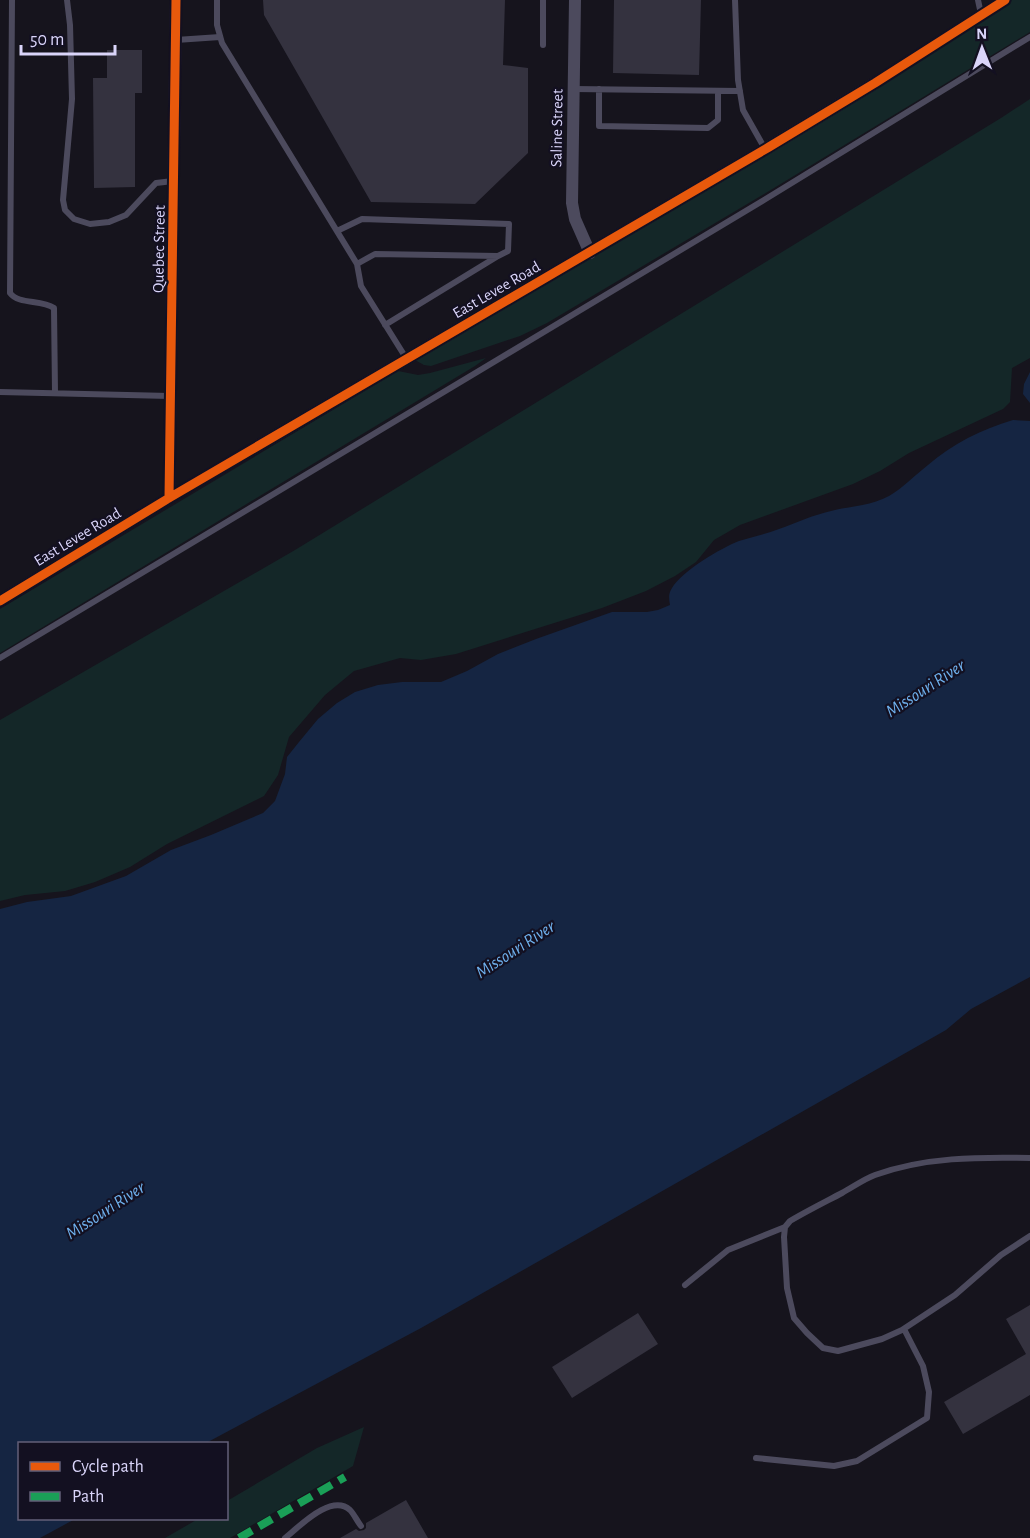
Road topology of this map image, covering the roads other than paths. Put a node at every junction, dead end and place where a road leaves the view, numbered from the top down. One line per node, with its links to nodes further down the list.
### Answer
1 (12, 0): 28 (lane)
2 (67, 0): 20 (lane)
3 (176, 0): 13 (street, Quebec Street)
4 (217, 0): 11 (lane)
5 (543, 0): 14 (lane)
6 (575, 0): 15 (street, Saline Street)
7 (735, 0): 18 (lane)
8 (978, 0): 10 (lane)
9 (1005, 0): 10 (street, East Levee Road)
10 (982, 15): 19 (street, East Levee Road)
11 (220, 37): 13 (lane); 21 (lane)
12 (1030, 37): 32 (lane)
13 (176, 40): 20 (street, Quebec Street)
14 (543, 45)
15 (574, 89): 16 (lane); 22 (street, Saline Street)
16 (599, 89): 17 (lane); 17 (lane)
17 (718, 91): 18 (lane)
18 (740, 91): 19 (lane)
19 (765, 149): 22 (street, East Levee Road)
20 (174, 181): 29 (street, Quebec Street)
21 (337, 231): 23 (lane); 24 (lane)
22 (590, 253): 26 (street, East Levee Road)
23 (498, 256): 24 (lane); 25 (lane)
24 (357, 264): 25 (lane)
25 (386, 325): 26 (lane)
26 (406, 358): 30 (street, East Levee Road)
27 (0, 392): 28 (lane)
28 (55, 393): 29 (lane)
29 (170, 396): 30 (street, Quebec Street)
30 (169, 498): 31 (street, East Levee Road)
31 (0, 601)
32 (0, 658)
33 (1030, 1158): 34 (lane)
34 (785, 1227): 36 (lane); 37 (lane)
35 (1030, 1236): 37 (lane)
36 (685, 1285)
37 (904, 1329): 38 (lane)
38 (756, 1458)
39 (360, 1526): 40 (lane)
40 (285, 1538)

